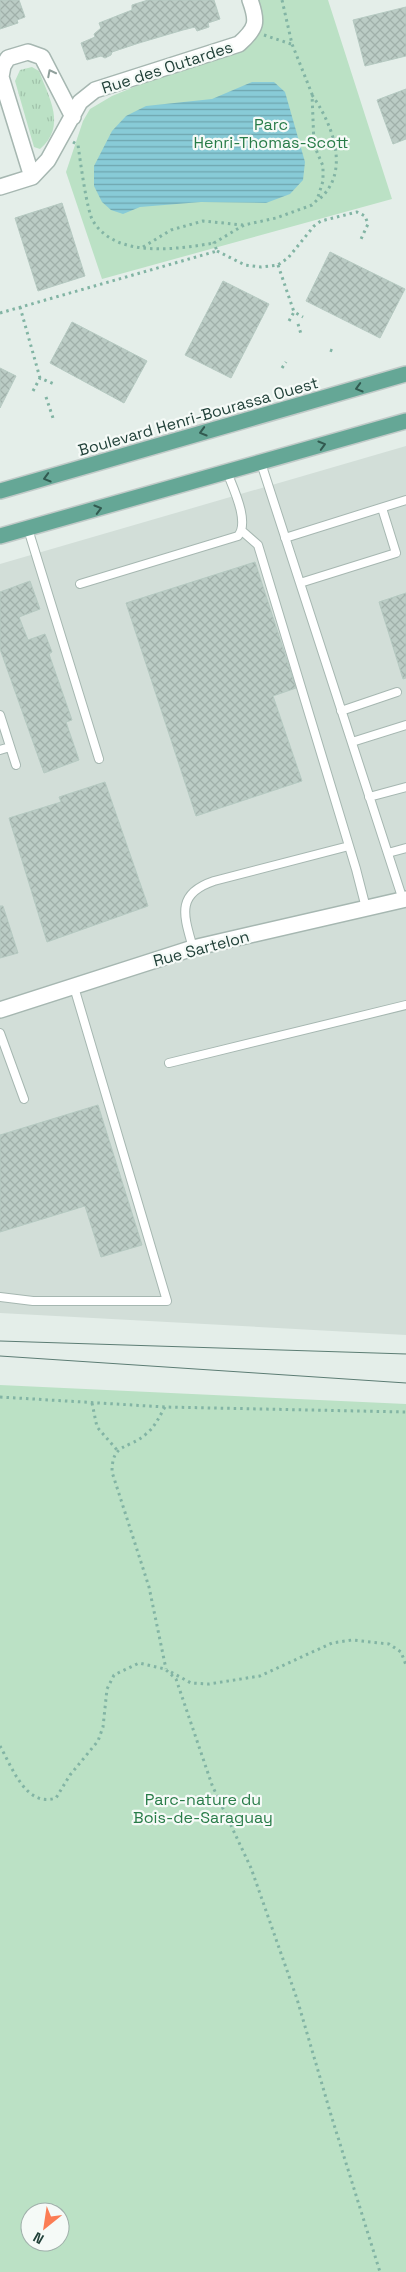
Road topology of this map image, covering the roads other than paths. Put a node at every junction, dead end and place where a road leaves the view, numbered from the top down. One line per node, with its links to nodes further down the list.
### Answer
1 (250, 0): 2 (street, Rue des Outardes)
2 (73, 117): 3 (street, Rue des Outardes); 3 (street, one-way to 3)
3 (32, 177): 4 (street)
4 (0, 187)
5 (406, 374): 9 (main road, Boulevard Henri-Bourassa Ouest, one-way to 9)
6 (406, 421): 7 (main road, one-way to 6)
7 (261, 463): 8 (main road); 15 (lane)
8 (227, 472): 12 (main road, one-way to 8); 13 (lane)
9 (0, 491)
10 (406, 500): 11 (lane)
11 (382, 508): 15 (lane); 16 (lane)
12 (28, 529): 14 (main road); 25 (lane)
13 (242, 531): 17 (lane); 29 (lane)
14 (0, 536)
15 (285, 538): 16 (lane)
16 (300, 583): 19 (lane)
17 (80, 584)
18 (397, 692): 19 (lane)
19 (341, 711): 22 (lane)
20 (0, 715): 23 (lane)
21 (406, 725): 22 (lane)
22 (352, 742): 28 (lane)
23 (10, 747): 24 (lane); 26 (lane)
24 (0, 750)
25 (99, 759)
26 (16, 765)
27 (406, 786): 28 (lane)
28 (370, 797): 31 (lane)
29 (349, 846): 33 (lane); 34 (lane)
30 (406, 848): 31 (lane)
31 (388, 853): 32 (lane)
32 (404, 899): 33 (street, Rue Sartelon)
33 (366, 908): 34 (street, Rue Sartelon)
34 (193, 948): 35 (street, Rue Sartelon)
35 (74, 986): 37 (street, Rue Sartelon); 41 (lane)
36 (406, 1005): 39 (lane)
37 (0, 1010)
38 (0, 1033): 40 (lane)
39 (169, 1063)
40 (24, 1099)
41 (0, 1297)

